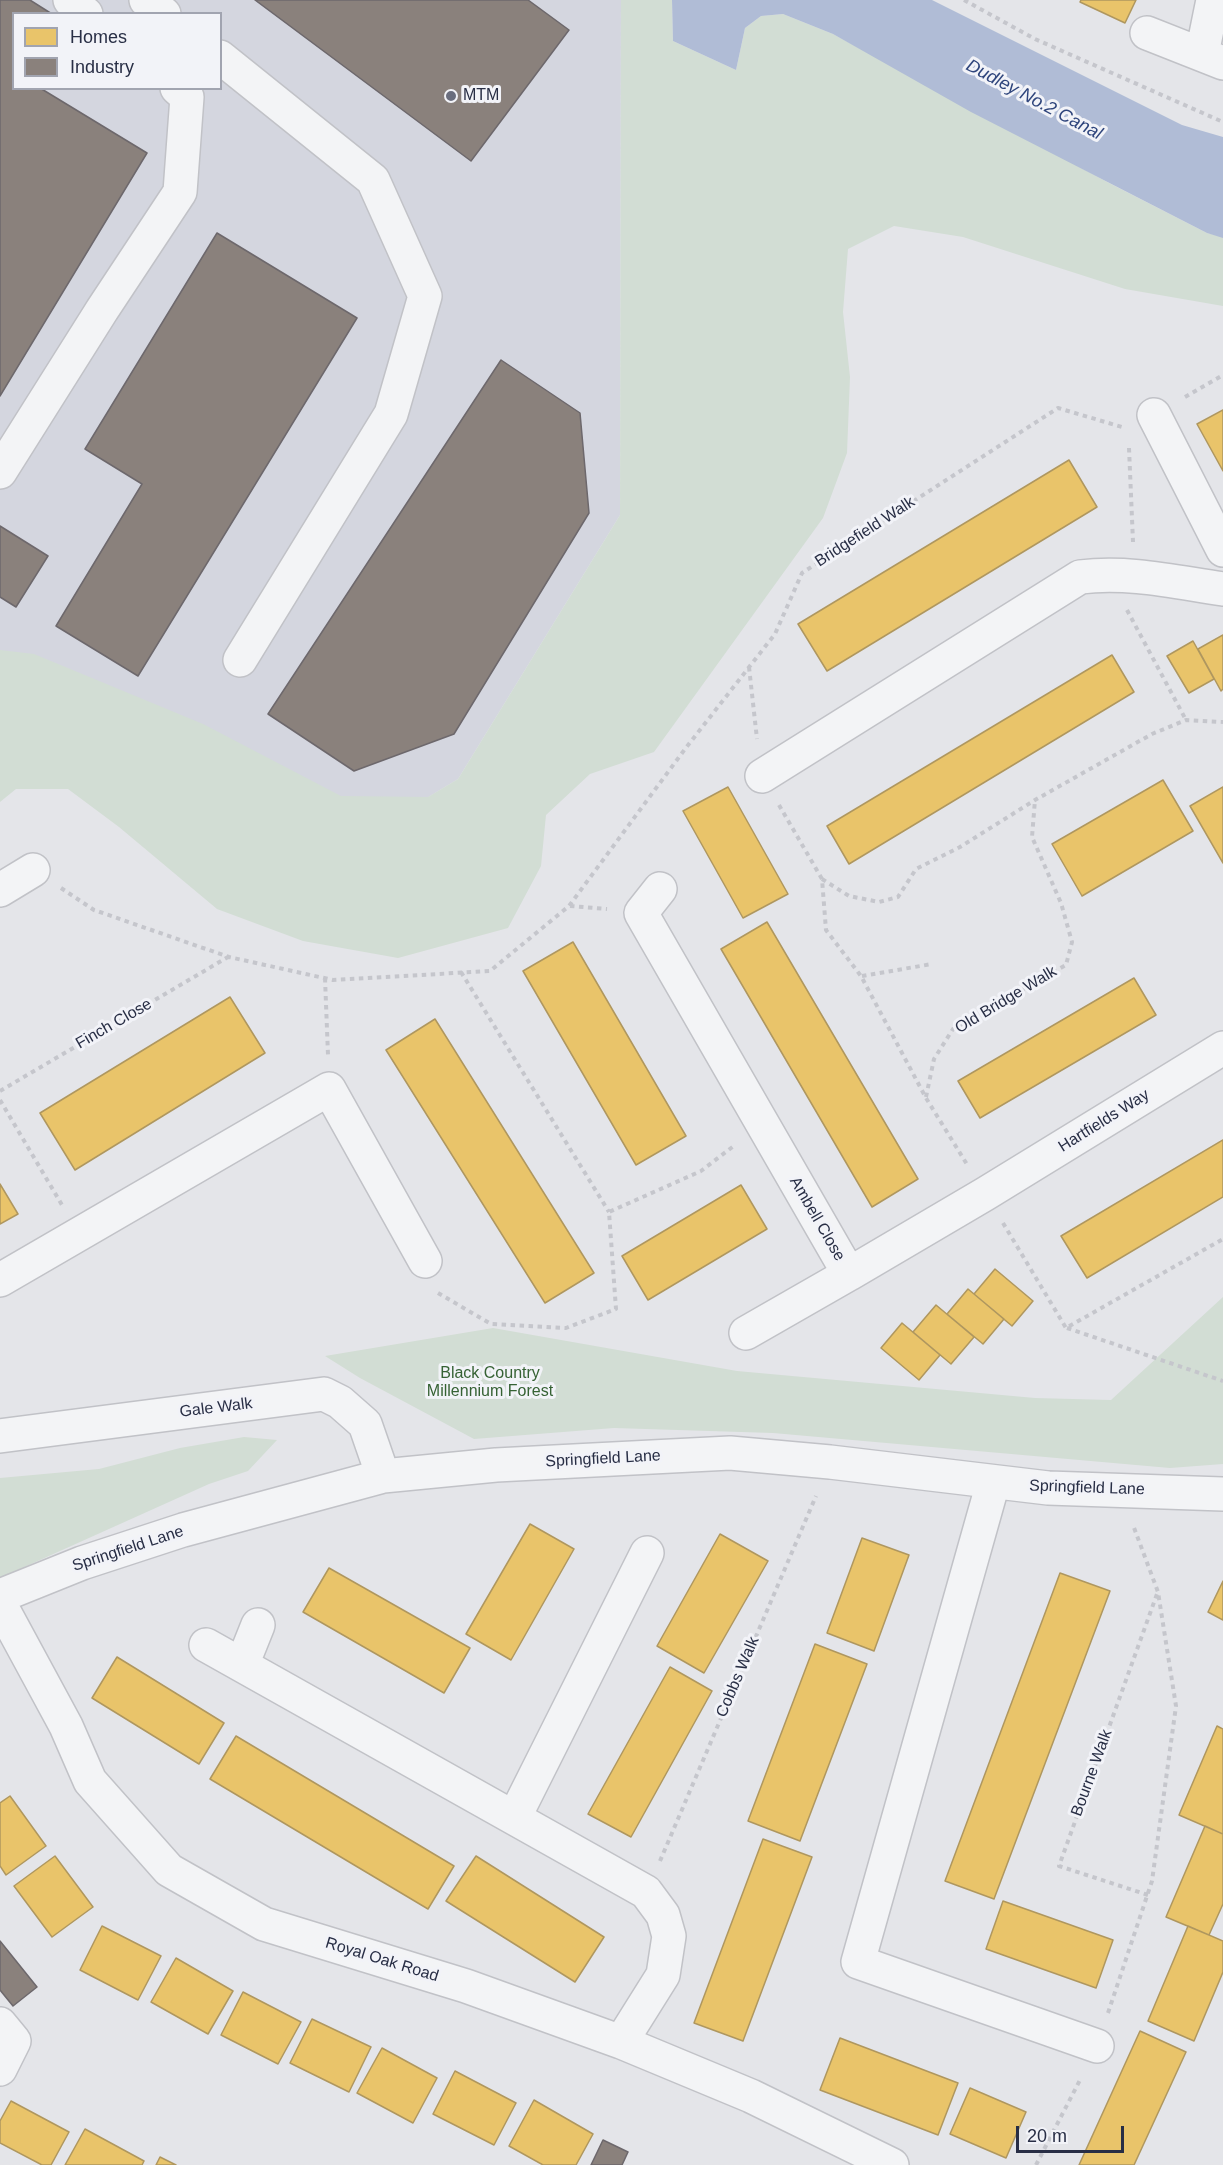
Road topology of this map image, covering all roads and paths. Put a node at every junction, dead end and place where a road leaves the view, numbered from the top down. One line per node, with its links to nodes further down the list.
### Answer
1 (70, 0): 5 (street)
2 (146, 0): 6 (street)
3 (964, 0): 11 (path)
4 (1213, 0): 8 (street)
5 (84, 12)
6 (161, 12)
7 (1147, 33): 8 (street)
8 (1212, 58)
9 (222, 59): 18 (street)
10 (179, 90): 14 (street)
11 (1223, 122)
12 (1223, 375): 13 (path)
13 (1141, 422): 15 (street); 16 (path); 19 (path, Bridgefield Walk)
14 (0, 472)
15 (1223, 550)
16 (1121, 575): 17 (street); 20 (path); 22 (street)
17 (1223, 589)
18 (240, 660)
19 (749, 667): 22 (path); 30 (path, Bridgefield Walk)
20 (1186, 720): 21 (path); 23 (path)
21 (1223, 722)
22 (762, 776): 25 (path)
23 (1035, 800): 25 (path); 36 (path, Old Bridge Walk)
24 (33, 870): 27 (street); 28 (path, Bridgefield Walk)
25 (822, 879): 31 (path)
26 (660, 889): 38 (street, Ambell Close)
27 (0, 890)
28 (228, 957): 32 (path, Bridgefield Walk); 35 (path, Finch Close)
29 (932, 964): 31 (path)
30 (461, 972): 32 (path, Bridgefield Walk); 40 (path)
31 (861, 976): 36 (path)
32 (325, 978): 34 (path)
33 (1223, 1048): 39 (street, Hartfields Way)
34 (329, 1089): 41 (street); 43 (street)
35 (0, 1091)
36 (926, 1098): 39 (path)
37 (0, 1100): 41 (path)
38 (762, 1124): 40 (path); 44 (street, Ambell Close)
39 (985, 1194): 44 (street, Hartfields Way); 46 (path)
40 (609, 1212): 43 (path)
41 (80, 1234): 45 (street)
42 (1223, 1239): 46 (path)
43 (425, 1261)
44 (849, 1274): 47 (street, Ambell Close)
45 (0, 1280)
46 (1066, 1328): 48 (path)
47 (746, 1333)
48 (1223, 1381)
49 (1, 1435): 51 (street, Gale Walk)
50 (830, 1462): 51 (street, Springfield Lane); 52 (street, Springfield Lane); 63 (path, Cobbs Walk)
51 (383, 1476): 57 (street, Springfield Lane)
52 (993, 1483): 53 (street, Springfield Lane); 67 (street)
53 (1120, 1489): 54 (street, Springfield Lane); 56 (path)
54 (1223, 1494)
55 (647, 1553): 62 (street)
56 (1158, 1592): 64 (path); 64 (path, Bourne Walk)
57 (0, 1596)
58 (0, 1604): 66 (street, Royal Oak Road)
59 (258, 1625): 61 (street)
60 (206, 1645): 61 (street)
61 (242, 1665): 62 (street)
62 (514, 1818): 63 (street)
63 (646, 1892): 66 (street)
64 (1148, 1895): 67 (path)
65 (0, 2024): 68 (street)
66 (621, 2042): 69 (street, Royal Oak Road)
67 (1097, 2046): 70 (path)
68 (0, 2069)
69 (892, 2165)
70 (1036, 2165)

